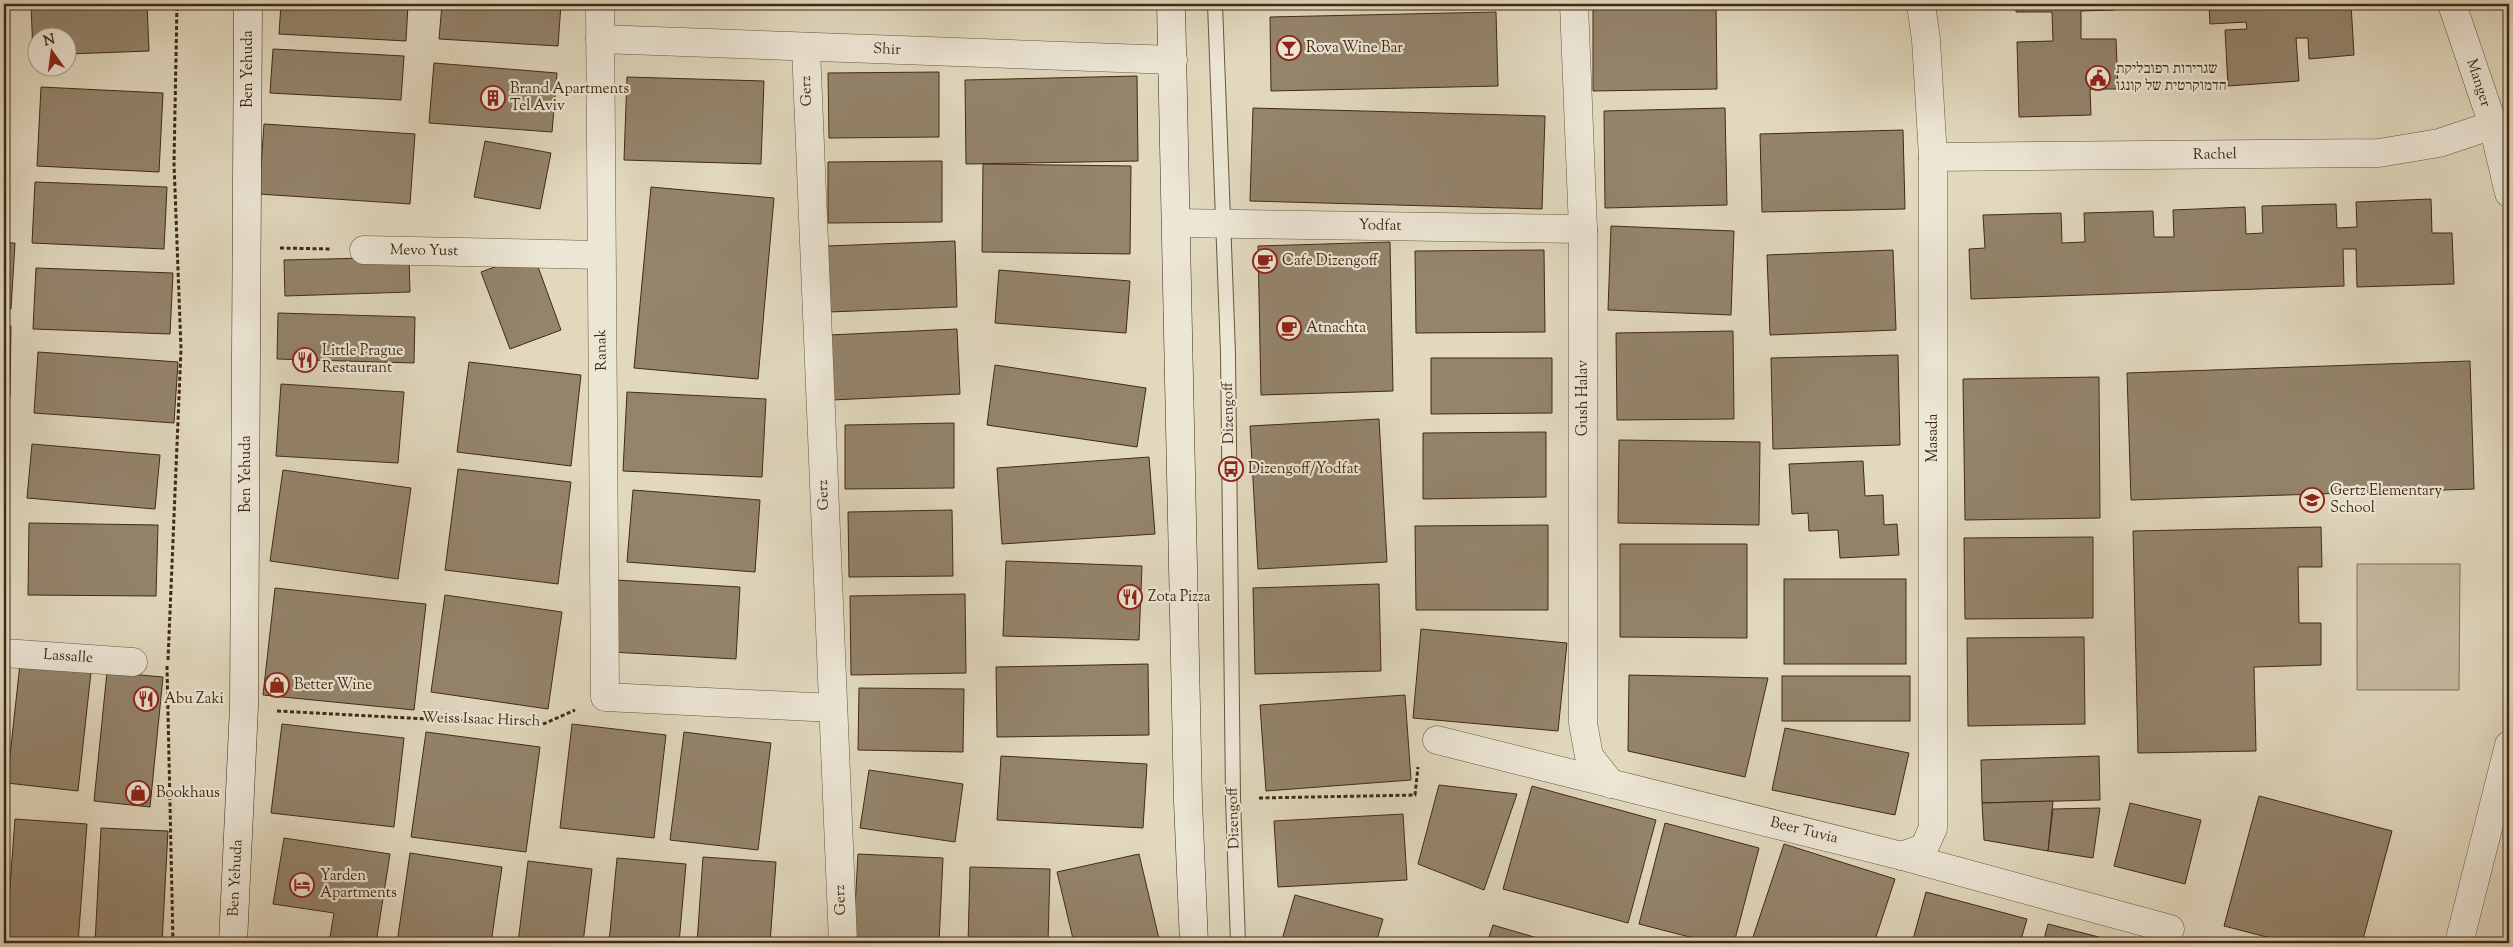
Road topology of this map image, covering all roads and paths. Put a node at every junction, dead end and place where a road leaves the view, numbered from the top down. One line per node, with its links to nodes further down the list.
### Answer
1 (177, 4): 32 (path)
2 (248, 4): 18 (street, Ben Yehuda)
3 (600, 4): 9 (street, Ranak)
4 (1171, 4): 11 (street)
5 (1215, 4): 16 (lane, Dizengoff)
6 (1574, 4): 17 (street, Gush Halav)
7 (1921, 4): 13 (street, Masada)
8 (2452, 4): 12 (street, Manger)
9 (600, 39): 10 (street, Shir); 20 (street, Ranak)
10 (806, 48): 11 (street, Shir); 25 (street, Gerz)
11 (1173, 60): 15 (street)
12 (2492, 126): 13 (street, Rachel); 14 (street, Manger)
13 (1933, 157): 30 (street, Masada)
14 (2509, 193)
15 (1176, 223): 16 (street, Yodfat); 35 (street)
16 (1222, 224): 17 (street, Yodfat); 29 (lane, Dizengoff)
17 (1584, 229): 28 (street, Gush Halav)
18 (247, 248): 19 (path); 24 (street, Ben Yehuda)
19 (364, 250): 20 (street, Mevo Yust)
20 (601, 254): 23 (street, Ranak)
21 (4, 653): 22 (street, Lassalle)
22 (133, 662)
23 (605, 697): 24 (path, Weiss Isaac Hirsch); 25 (street)
24 (244, 706): 33 (street, Ben Yehuda)
25 (833, 708): 34 (street, Gerz)
26 (1437, 740): 28 (street, Beer Tuvia); 29 (path)
27 (2509, 745): 37 (street)
28 (1612, 784): 30 (street, Beer Tuvia)
29 (1233, 798): 36 (lane, Dizengoff)
30 (1902, 856): 31 (street, Beer Tuvia)
31 (2170, 929)
32 (173, 943)
33 (233, 943)
34 (843, 943)
35 (1194, 943)
36 (1238, 943)
37 (2460, 943)

